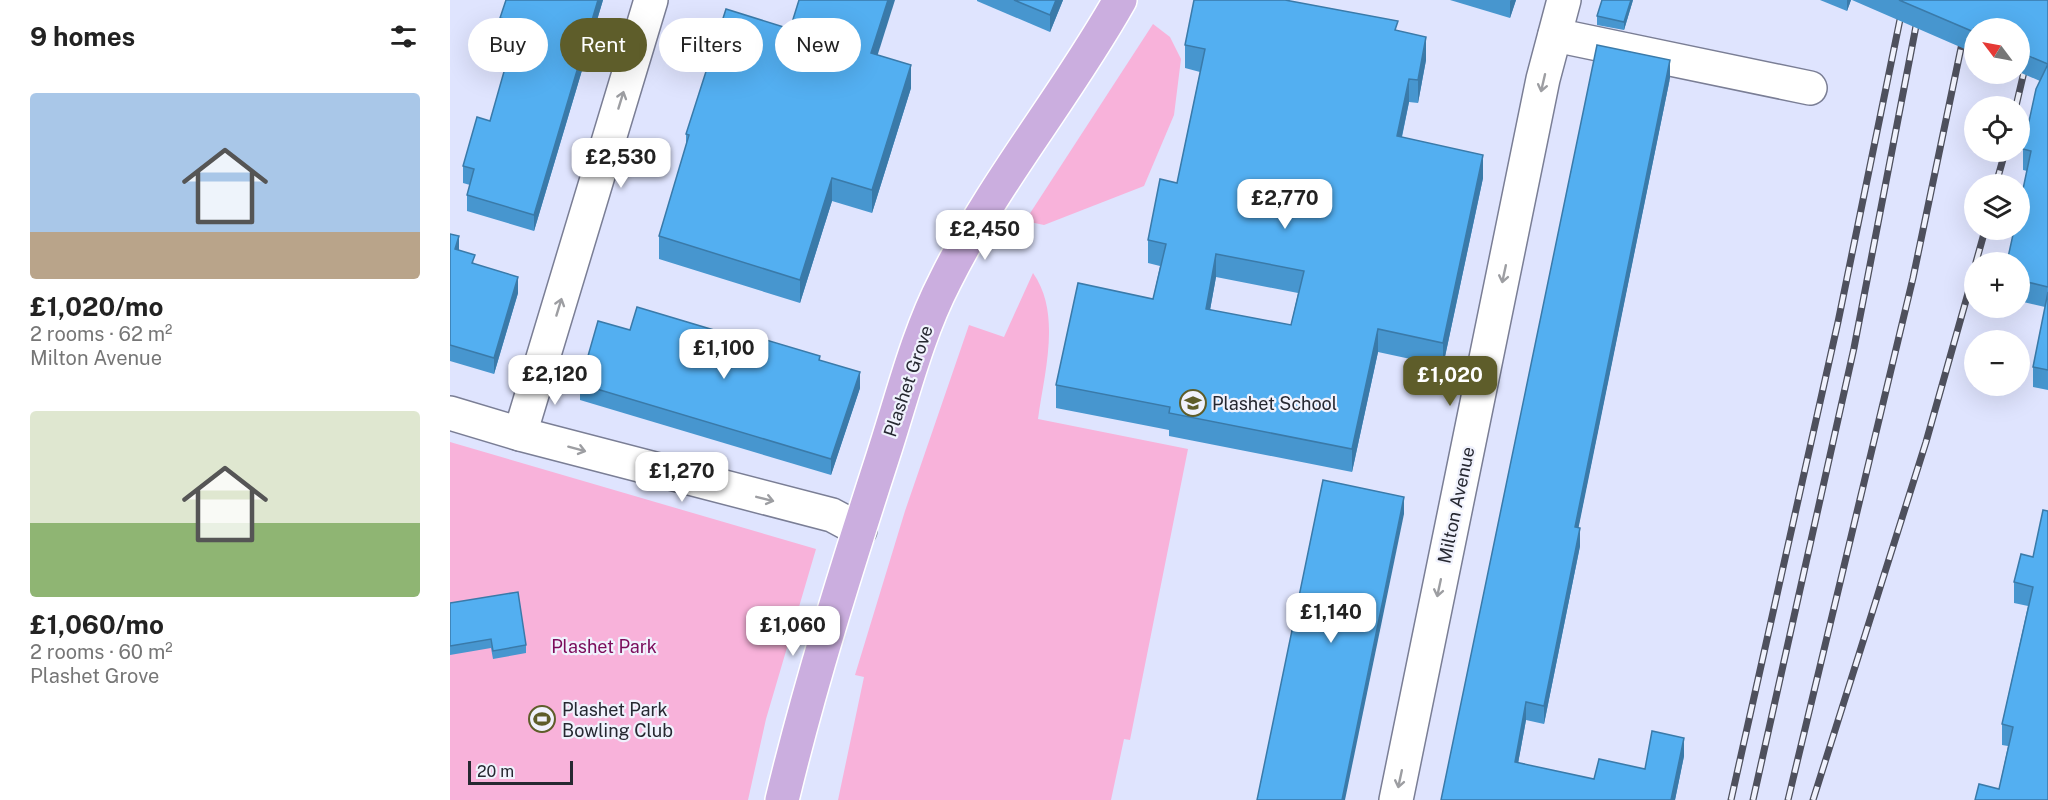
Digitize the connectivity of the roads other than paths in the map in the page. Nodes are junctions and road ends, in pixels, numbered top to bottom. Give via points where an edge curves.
1 (651, 0) edge
2 (1120, 0) edge
3 (1564, 0) edge
4 (1555, 35) junction
5 (1810, 88) dead end
6 (450, 413) edge
7 (520, 434) junction
8 (860, 530) junction
9 (782, 800) edge
10 (1396, 800) edge

7 -> 1 street
2 - 8 main road, Plashet Grove via 977,222 944,282 921,340
3 - 4 street, Milton Avenue
4 - 5 street
4 -> 10 street, Milton Avenue
6 - 7 street
7 -> 8 street via 832,515
8 - 9 main road, Plashet Grove via 825,639

